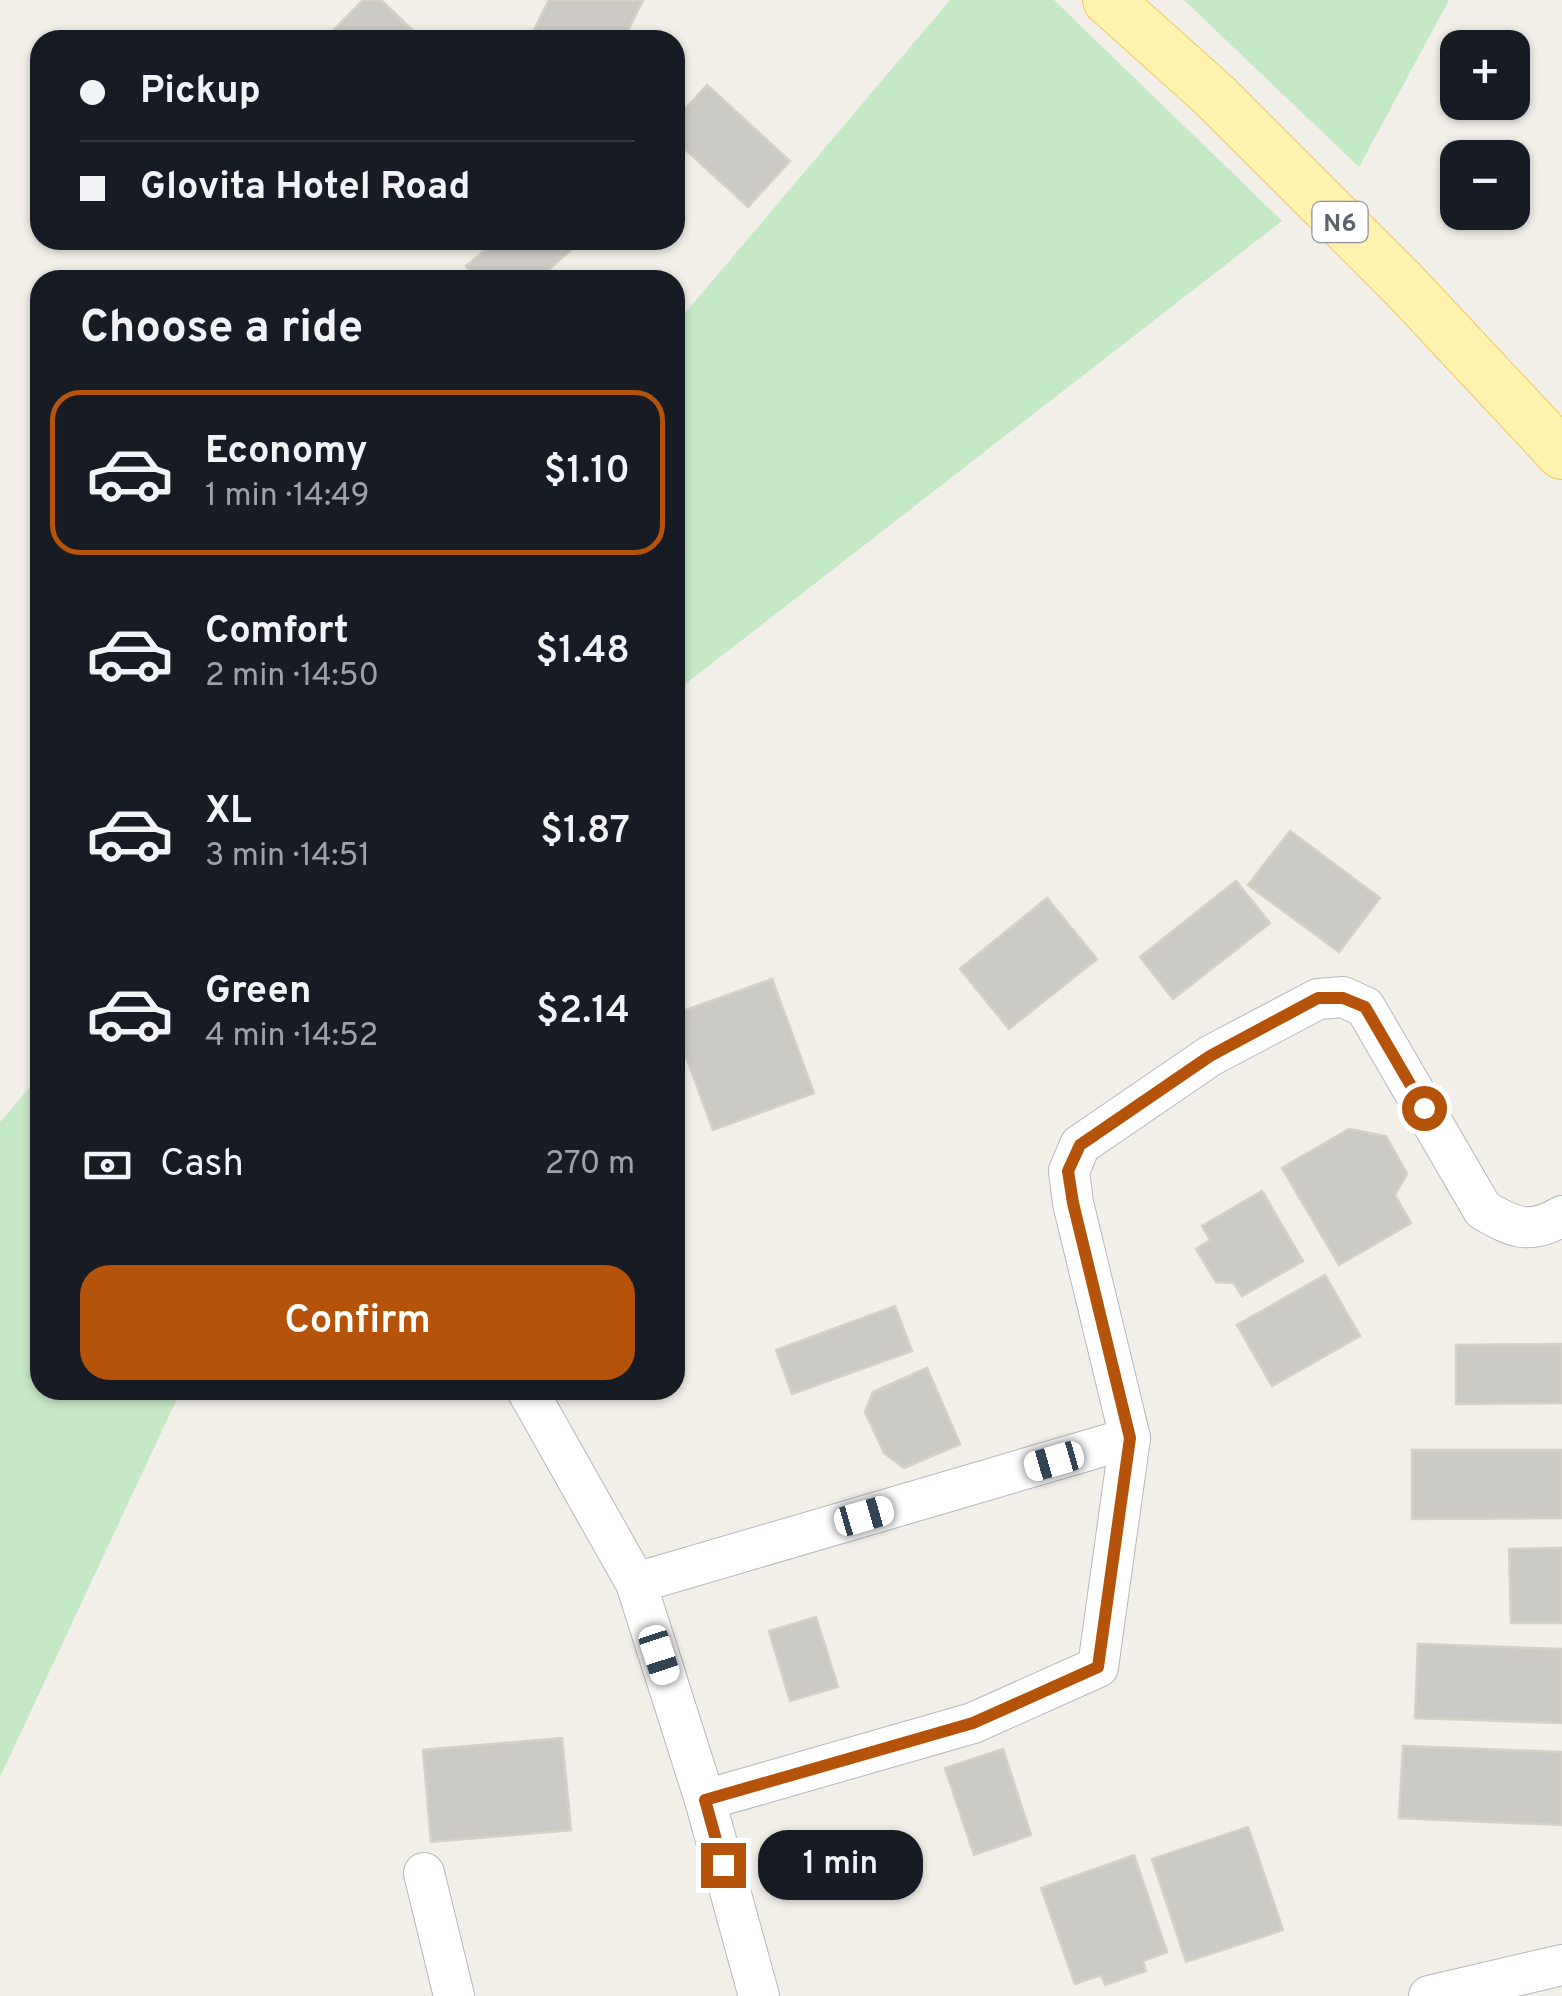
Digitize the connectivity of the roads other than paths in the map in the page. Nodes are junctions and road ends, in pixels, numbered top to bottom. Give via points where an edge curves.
1 (1108, 0) edge
2 (1562, 454) edge
3 (1562, 1216) edge
4 (533, 1400) edge
5 (1130, 1438) junction
6 (636, 1582) junction
7 (705, 1800) junction
8 (424, 1873) dead end
9 (1562, 1965) edge
10 (454, 1996) edge
11 (759, 1996) edge
12 (1429, 1996) edge

1 - 2 main road, N6 via 1215,96
3 - 5 street via 1546,1226 1514,1227 1482,1210 1365,1007 1318,998 1210,1056 1080,1145 1068,1171
4 - 6 street
5 - 6 street
5 - 7 street via 1098,1667 973,1723
6 - 7 street
7 - 11 street
8 - 10 street
9 - 12 street

